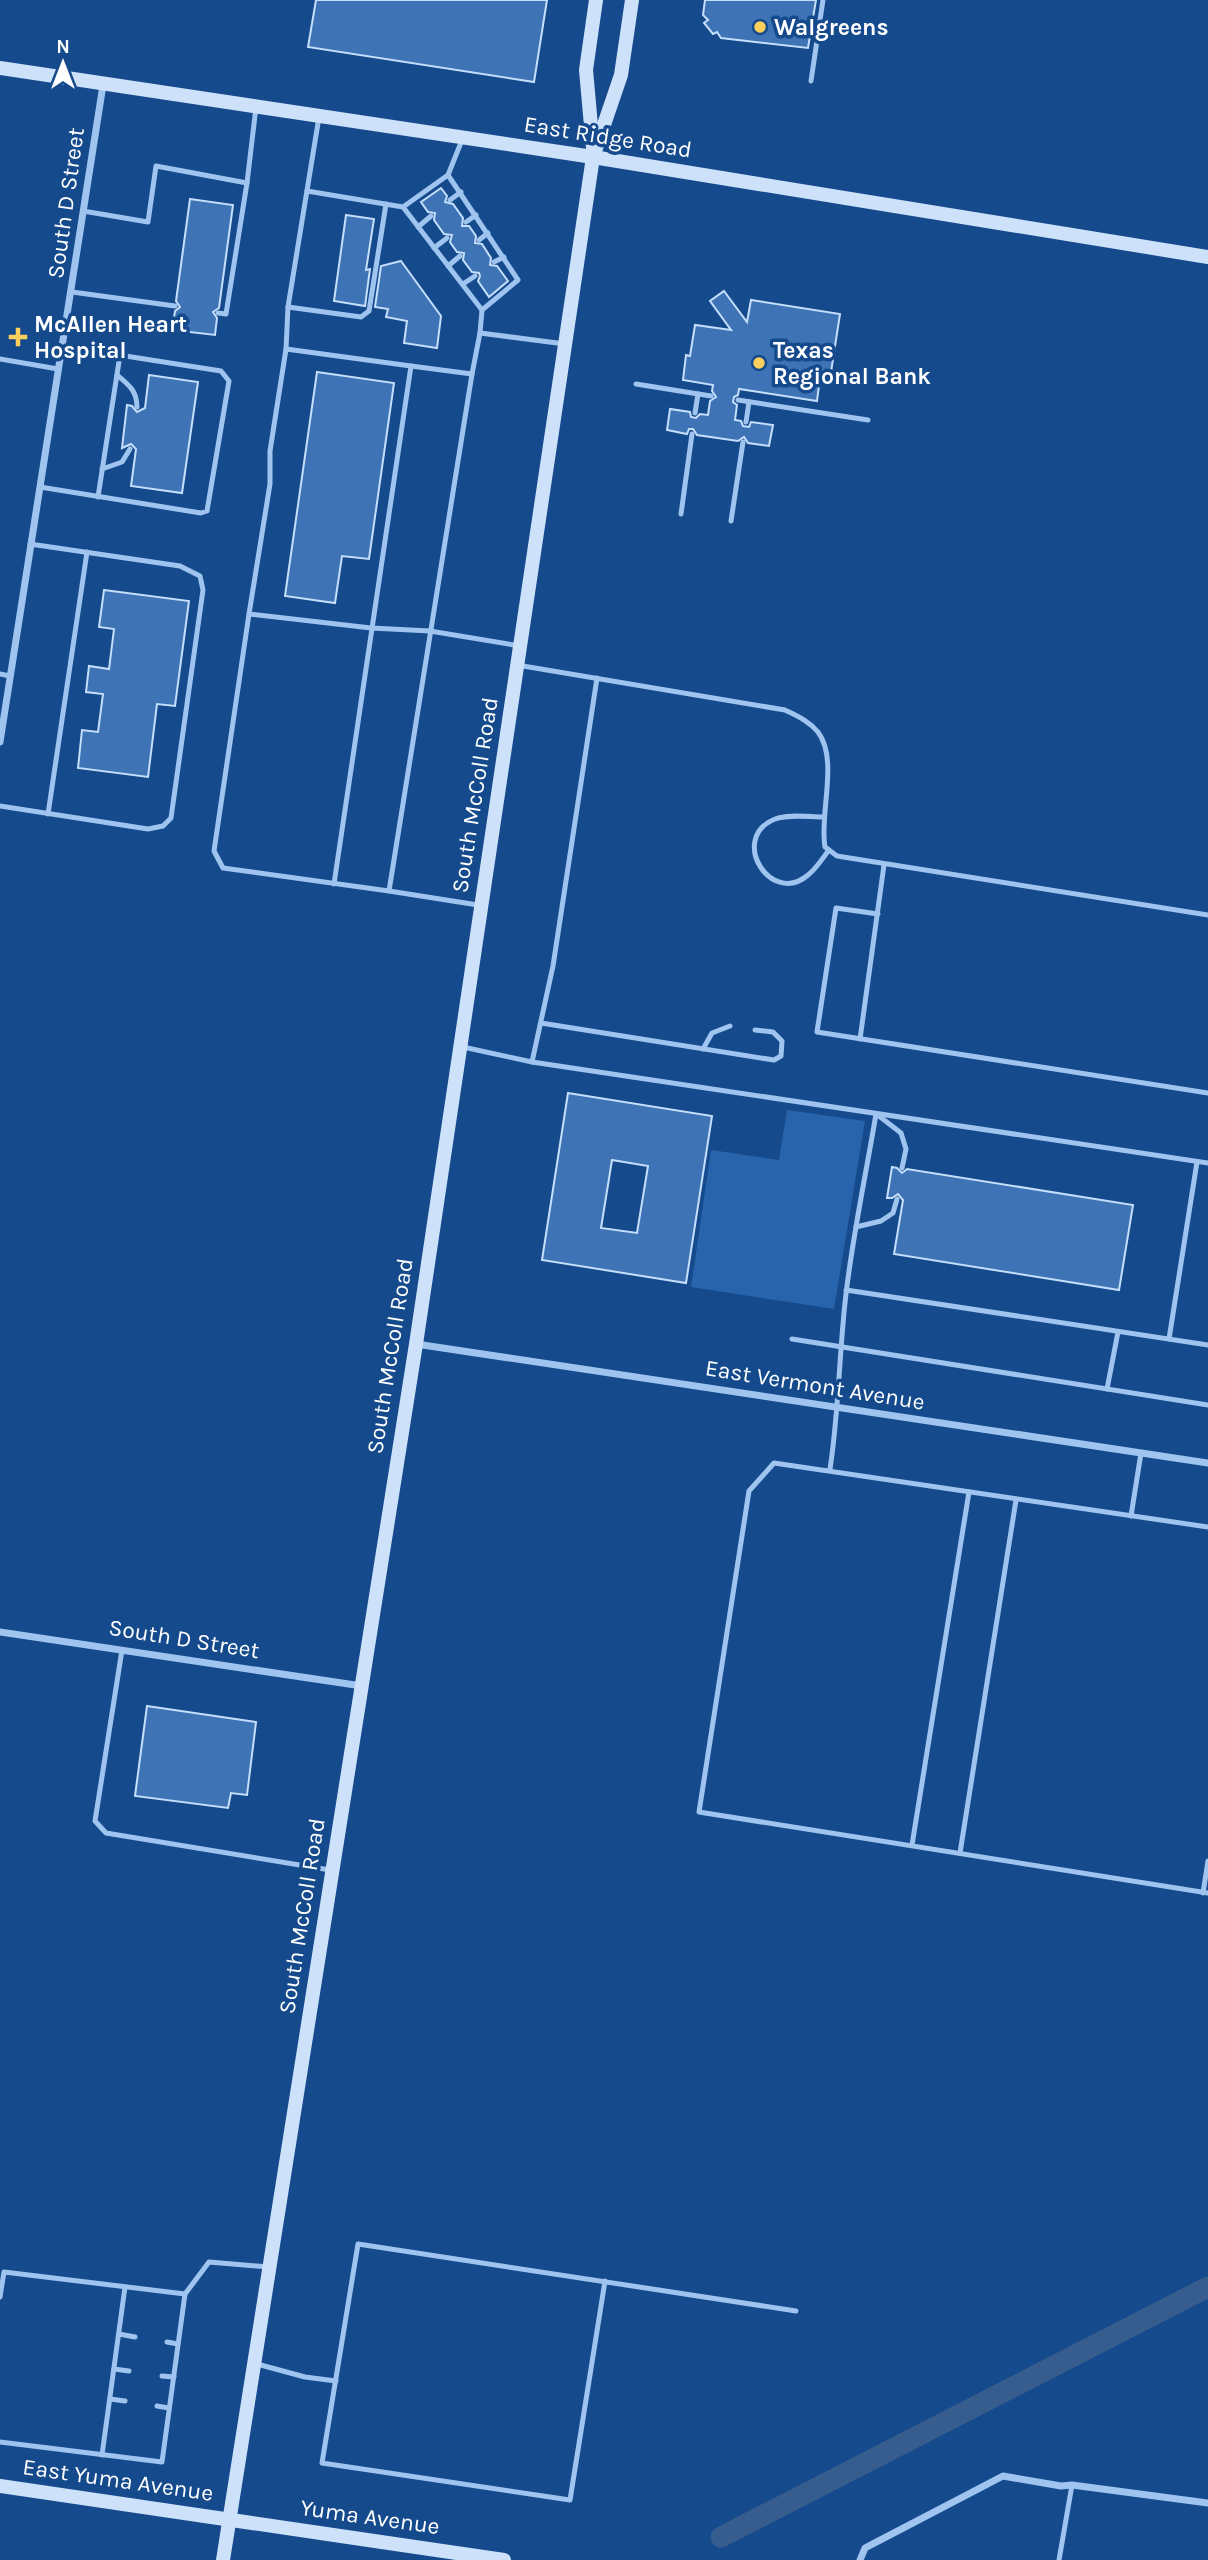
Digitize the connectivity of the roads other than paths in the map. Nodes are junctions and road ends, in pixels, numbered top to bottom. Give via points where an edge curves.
1 (597, 0) edge
2 (632, 0) edge
3 (823, 0) edge
4 (0, 68) edge
5 (811, 81) dead end
6 (103, 85) junction
7 (256, 107) junction
8 (319, 116) junction
9 (463, 137) junction
10 (593, 157) junction
11 (448, 175) junction
12 (247, 183) junction
13 (307, 191) junction
14 (461, 192) junction
15 (450, 200) dead end
16 (386, 204) junction
17 (403, 207) junction
18 (83, 211) junction
19 (476, 215) junction
20 (431, 216) dead end
21 (466, 222) dead end
22 (418, 227) junction
23 (488, 233) junction
24 (447, 238) dead end
25 (479, 240) dead end
26 (434, 248) junction
27 (460, 256) dead end
28 (504, 257) junction
29 (1208, 257) edge
30 (494, 262) dead end
31 (448, 266) junction
32 (475, 276) dead end
33 (463, 284) junction
34 (72, 292) junction
35 (175, 306) dead end
36 (288, 307) junction
37 (482, 310) junction
38 (218, 313) dead end
39 (480, 333) junction
40 (565, 344) junction
41 (62, 346) junction
42 (286, 349) junction
43 (120, 355) junction
44 (0, 359) edge
45 (411, 366) junction
46 (58, 369) junction
47 (472, 374) junction
48 (117, 375) junction
49 (636, 384) dead end
50 (698, 394) junction
51 (711, 396) dead end
52 (738, 400) dead end
53 (749, 402) junction
54 (137, 407) dead end
55 (695, 413) dead end
56 (868, 420) dead end
57 (746, 422) dead end
58 (692, 434) dead end
59 (743, 442) dead end
60 (130, 449) dead end
61 (102, 469) junction
62 (40, 487) junction
63 (98, 496) junction
64 (681, 514) dead end
65 (731, 521) dead end
66 (30, 544) junction
67 (88, 552) junction
68 (249, 614) junction
69 (371, 628) junction
70 (430, 631) junction
71 (520, 646) junction
72 (517, 665) junction
73 (0, 674) edge
74 (10, 676) junction
75 (597, 678) junction
76 (0, 742) edge
77 (0, 806) edge
78 (48, 814) junction
79 (823, 817) junction
80 (829, 850) junction
81 (884, 865) junction
82 (334, 884) junction
83 (389, 891) junction
84 (481, 906) junction
85 (878, 914) junction
86 (1208, 915) edge
87 (541, 1023) junction
88 (730, 1026) dead end
89 (755, 1030) dead end
90 (860, 1039) junction
91 (460, 1046) junction
92 (703, 1049) junction
93 (532, 1062) junction
94 (1208, 1093) edge
95 (876, 1114) junction
96 (1197, 1162) junction
97 (1208, 1163) edge
98 (902, 1168) dead end
99 (897, 1199) dead end
100 (856, 1227) junction
101 (846, 1290) junction
102 (1118, 1332) junction
103 (792, 1339) dead end
104 (1169, 1339) junction
105 (416, 1344) junction
106 (1208, 1345) edge
107 (840, 1348) junction
108 (1107, 1389) junction
109 (1208, 1405) edge
110 (835, 1407) junction
111 (1141, 1453) junction
112 (1208, 1464) edge
113 (830, 1469) junction
114 (969, 1492) junction
115 (1016, 1500) junction
116 (1131, 1516) junction
117 (1208, 1527) edge
118 (0, 1632) edge
119 (122, 1650) junction
120 (362, 1686) junction
121 (912, 1844) junction
122 (960, 1853) junction
123 (1208, 1861) edge
124 (332, 1871) junction
125 (1206, 1893) edge
126 (269, 2267) junction
127 (605, 2281) junction
128 (125, 2287) junction
129 (185, 2294) junction
130 (0, 2297) edge
131 (796, 2311) dead end
132 (119, 2334) junction
133 (135, 2337) dead end
134 (167, 2342) dead end
135 (178, 2344) junction
136 (254, 2363) junction
137 (114, 2369) junction
138 (129, 2371) dead end
139 (162, 2376) dead end
140 (173, 2377) junction
141 (336, 2381) junction
142 (110, 2399) junction
143 (125, 2401) dead end
144 (157, 2406) dead end
145 (169, 2408) junction
146 (0, 2442) edge
147 (102, 2455) junction
148 (1072, 2485) junction
149 (0, 2486) edge
150 (1208, 2503) edge
151 (230, 2520) junction
152 (223, 2560) edge
153 (504, 2560) edge
154 (860, 2560) edge
155 (1059, 2560) edge

1 - 10 street, South McColl Road via 586,71
2 - 10 street, South McColl Road via 621,75
3 - 5 lane
4 - 6 street, East Ridge Road
6 - 7 street, East Ridge Road
6 - 18 street, South D Street
7 - 8 street, East Ridge Road
7 - 12 lane
8 - 9 street, East Ridge Road
8 - 13 lane
9 - 10 street, East Ridge Road
9 - 11 lane
10 - 29 street, East Ridge Road
10 - 40 street, South McColl Road
11 - 14 lane
11 - 17 lane
12 - 18 lane via 156,166 148,222
12 - 38 lane via 226,314
13 - 16 lane
13 - 36 lane
14 - 15 lane
14 - 19 lane
16 - 17 lane
16 - 36 lane via 369,311 361,317
17 - 22 lane
18 - 34 street, South D Street
19 - 21 lane
19 - 23 lane
20 - 22 lane
22 - 26 lane
23 - 25 lane
23 - 28 lane
24 - 26 lane
26 - 31 lane
27 - 31 lane
28 - 30 lane
28 - 37 lane via 518,280
31 - 33 lane
32 - 33 lane
33 - 37 lane
34 - 35 lane
34 - 41 street, South D Street
36 - 42 lane
37 - 39 lane
39 - 40 lane
39 - 47 lane
40 - 71 street, South McColl Road
41 - 43 lane
41 - 46 street, South D Street
42 - 45 lane
42 - 68 lane
43 - 48 lane
43 - 63 lane via 221,370 229,381 207,511
44 - 46 lane
45 - 47 lane
45 - 69 lane
46 - 62 street, South D Street
47 - 70 lane
48 - 54 lane via 132,388
48 - 61 lane
49 - 50 lane
50 - 51 lane
50 - 55 lane
52 - 53 lane
53 - 56 lane
53 - 57 lane
58 - 64 lane
59 - 65 lane
60 - 61 lane via 122,462
61 - 63 lane
62 - 63 lane
62 - 66 street, South D Street
66 - 67 lane
66 - 74 street, South D Street
67 - 78 lane
67 - 78 lane via 180,566 200,576 203,590 171,818 163,826 148,829
68 - 69 lane
68 - 82 lane via 214,851 223,868
69 - 70 lane
69 - 82 lane
70 - 71 lane
70 - 83 lane
71 - 72 street, South McColl Road
72 - 75 lane
72 - 84 street, South McColl Road
73 - 74 lane
74 - 76 street, South D Street
75 - 79 lane via 785,710 808,722 825,749 828,768
75 - 87 lane
77 - 78 lane
79 - 80 lane
79 - 80 lane via 775,819 762,828 754,853 759,868 772,880 789,883 806,878
80 - 81 lane via 837,856
81 - 85 lane
81 - 86 lane
82 - 83 lane
83 - 84 lane
84 - 91 street, South McColl Road
85 - 90 lane
85 - 90 lane via 835,908 817,1032
87 - 92 lane
87 - 93 lane
88 - 92 lane via 712,1034
89 - 92 lane via 773,1032 782,1041 781,1056 774,1060
90 - 94 lane
91 - 93 lane
91 - 105 street, South McColl Road
93 - 95 lane
95 - 96 lane
95 - 98 lane via 901,1133 906,1149
95 - 100 lane
96 - 97 lane
96 - 104 lane
99 - 100 lane via 893,1213
100 - 101 lane
101 - 102 lane
101 - 107 lane
102 - 104 lane
102 - 108 lane
103 - 107 lane
104 - 106 lane
105 - 110 street, East Vermont Avenue
105 - 120 street, South McColl Road
107 - 108 lane
107 - 110 lane
108 - 109 lane
110 - 111 street, East Vermont Avenue
110 - 113 lane
111 - 112 street, East Vermont Avenue
111 - 116 lane
113 - 114 lane
113 - 121 lane via 774,1462 748,1491 699,1812
114 - 115 lane
114 - 121 lane
115 - 116 lane
115 - 122 lane
116 - 117 lane
118 - 119 street, South D Street
119 - 120 street, South D Street
119 - 124 lane via 95,1822 106,1833
120 - 124 street, South McColl Road
121 - 122 lane
122 - 125 lane
123 - 125 lane
124 - 126 street, South McColl Road
126 - 129 lane via 209,2262
126 - 136 street, South McColl Road
127 - 131 lane
127 - 141 lane via 358,2244
127 - 141 lane via 570,2500 322,2463
128 - 129 lane
128 - 130 lane via 4,2272
128 - 132 lane
129 - 135 lane
132 - 133 lane
132 - 137 lane
134 - 135 lane
135 - 140 lane
136 - 141 lane
136 - 151 street, South McColl Road
137 - 138 lane
137 - 142 lane
139 - 140 lane
140 - 145 lane
142 - 143 lane
142 - 147 lane
144 - 145 lane
145 - 147 lane via 162,2462
146 - 147 lane
148 - 150 street
148 - 154 street via 1003,2476 865,2548
148 - 155 lane
149 - 151 street, East Yuma Avenue
151 - 152 street, South McColl Road
151 - 153 street, Yuma Avenue

